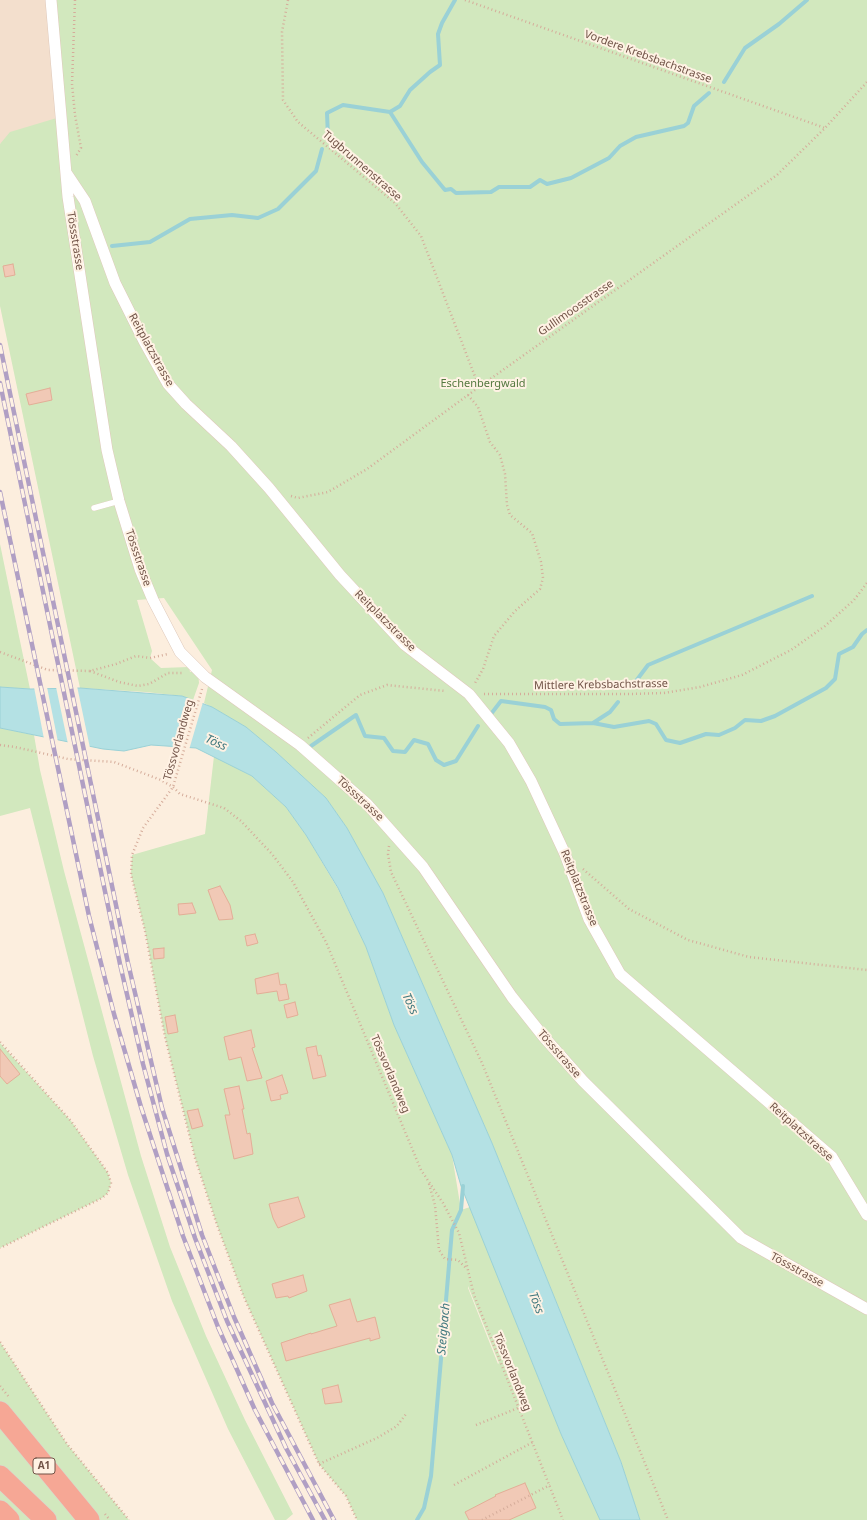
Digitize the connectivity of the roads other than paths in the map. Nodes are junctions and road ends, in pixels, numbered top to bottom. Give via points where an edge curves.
1 (51, 0) edge
2 (66, 174) junction
3 (119, 501) junction
4 (94, 508) dead end
5 (867, 1215) edge
6 (867, 1309) edge
7 (0, 1412) edge
8 (0, 1476) edge
9 (0, 1511) edge
10 (9, 1520) edge
11 (46, 1520) edge
12 (89, 1520) edge

1 - 2 street
2 - 3 street, Tössstrasse via 107,450
2 - 5 street, Reitplatzstrasse via 85,201 115,283 168,384 231,446 340,575 405,645 469,694 509,743 532,781 565,854 589,919 620,974 832,1157
3 - 4 lane
3 - 6 street, Tössstrasse via 140,569 180,652 205,677 300,745 367,804 424,867 512,996 544,1036 583,1081 741,1238
7 - 12 highway, A1
8 - 11 highway
9 - 10 highway

